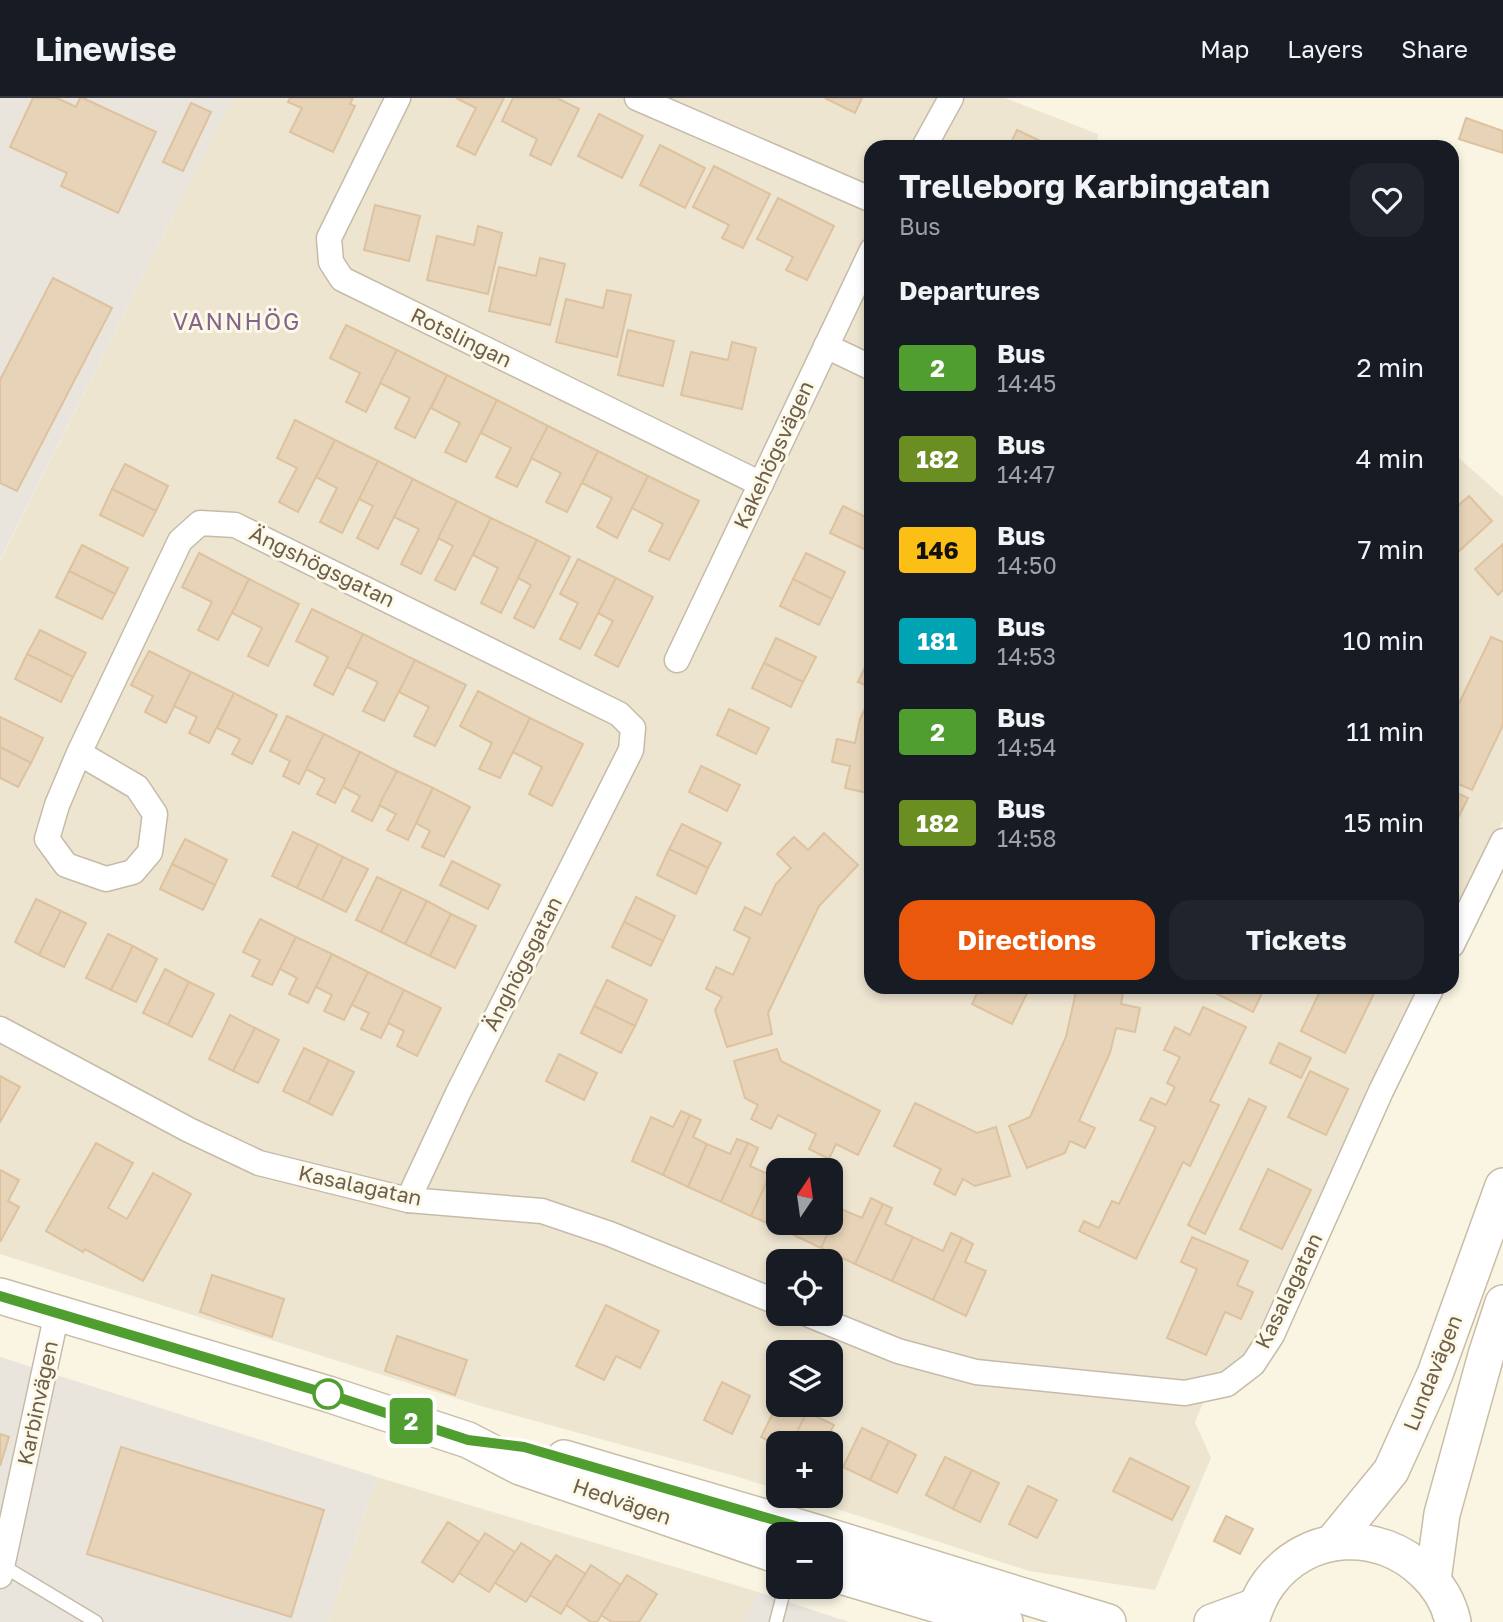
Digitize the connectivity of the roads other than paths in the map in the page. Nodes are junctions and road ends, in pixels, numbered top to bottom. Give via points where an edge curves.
1 (398, 98) edge
2 (637, 98) edge
3 (951, 98) edge
4 (928, 140) edge
5 (864, 197) edge
6 (864, 267) edge
7 (826, 346) junction
8 (864, 364) edge
9 (761, 484) junction
10 (677, 660) dead end
11 (633, 727) joint
12 (79, 752) junction
13 (1503, 841) edge
14 (1459, 931) edge
15 (1429, 994) edge
16 (0, 1029) edge
17 (1503, 1186) edge
18 (408, 1200) junction
19 (0, 1296) edge
20 (766, 1298) edge
21 (1503, 1303) edge
22 (60, 1314) junction
23 (836, 1326) edge
24 (468, 1440) junction
25 (780, 1522) edge
26 (843, 1541) edge
27 (1332, 1543) junction
28 (766, 1552) edge
29 (1, 1571) edge
30 (843, 1577) edge
31 (1433, 1580) junction
32 (782, 1599) edge
33 (1253, 1614) edge
34 (96, 1622) edge
35 (776, 1622) edge
36 (1005, 1622) edge
37 (1108, 1622) edge
38 (1212, 1622) edge
39 (1453, 1622) edge

1 - 9 street, Rotslingan via 329,238 331,262 342,279
2 - 5 street
3 - 4 street
6 - 7 street, Kakehögsvägen
7 - 8 street
7 - 9 street, Kakehögsvägen
9 - 10 street, Kakehögsvägen
11 - 12 street, Ängshögsgatan via 619,714 235,525 200,523 180,541
11 - 18 street, Änghögsgatan via 631,750 463,1081
12 - 12 street, Ängshögsgatan via 47,839 66,865 106,879 133,872 150,852 155,814 137,787
13 - 14 street
15 - 23 street, Kasalagatan via 1272,1335 1253,1364 1227,1384 1185,1393 976,1372 898,1352
16 - 18 street, Kasalagatan via 259,1163
17 - 27 main road, Lundavägen via 1435,1374 1391,1471
18 - 20 street, Kasalagatan via 542,1211
19 - 22 main road, Hedvägen
21 - 31 main road, Lundavägen via 1442,1514
22 - 24 main road, Hedvägen
22 - 29 street, Karbinvägen
24 - 25 main road, Hedvägen via 524,1447
24 - 28 main road, Hedvägen via 520,1467
26 - 37 main road, Hedvägen
27 - 31 main road via 1360,1541 1388,1548 1413,1560
27 - 33 main road via 1286,1564 1268,1584
29 - 34 lane
30 - 36 main road
31 - 39 main road
32 - 35 lane
33 - 38 main road

